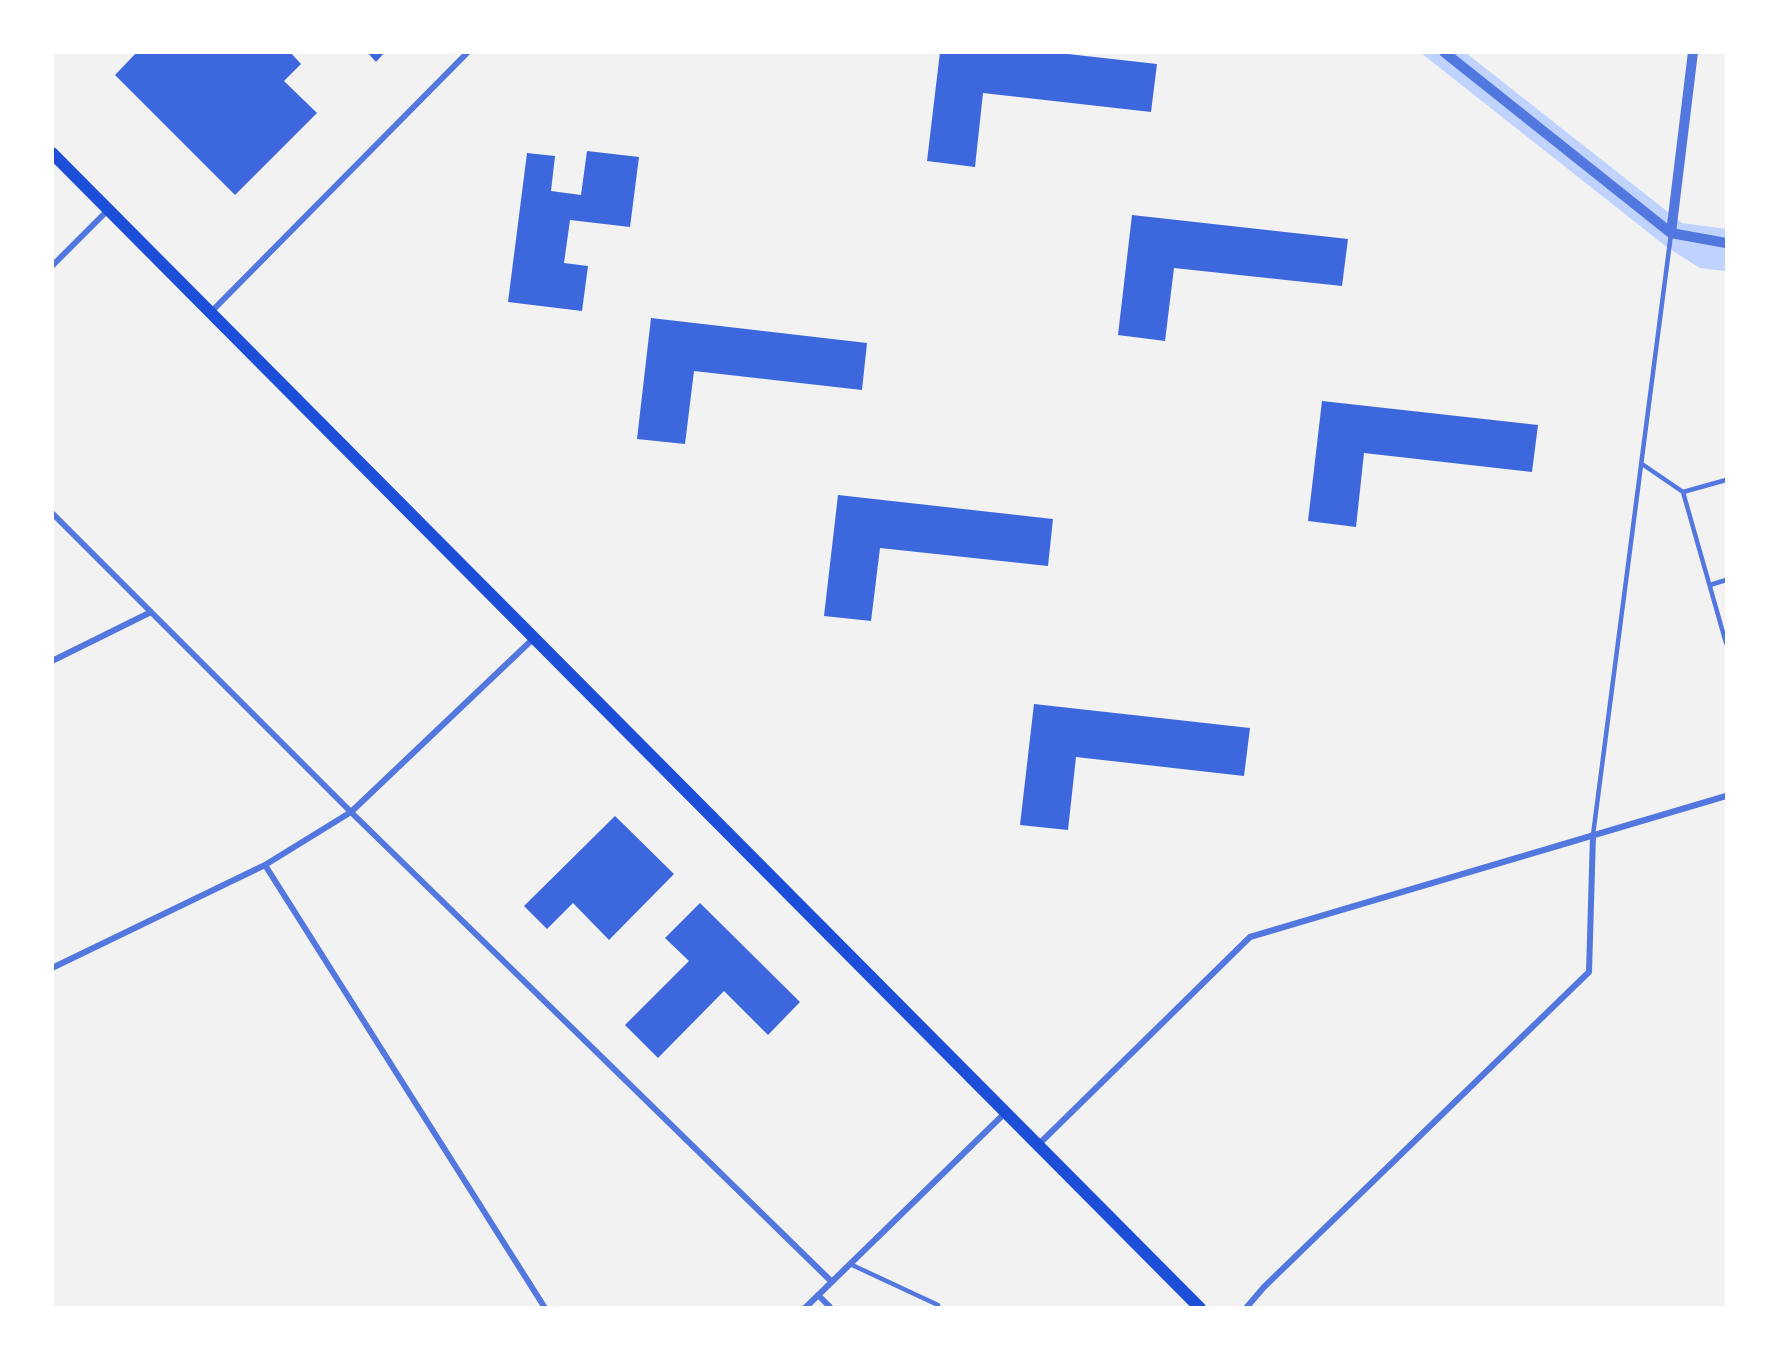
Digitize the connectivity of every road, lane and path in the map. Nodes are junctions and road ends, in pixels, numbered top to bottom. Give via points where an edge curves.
1 (468, 52) edge
2 (1444, 52) edge
3 (1693, 52) edge
4 (52, 153) edge
5 (109, 210) junction
6 (1671, 233) junction
7 (1726, 243) edge
8 (52, 266) edge
9 (211, 312) junction
10 (1642, 464) junction
11 (1726, 480) edge
12 (1683, 492) junction
13 (52, 513) edge
14 (1726, 580) edge
15 (1710, 585) junction
16 (151, 612) junction
17 (534, 638) junction
18 (1726, 643) edge
19 (52, 661) edge
20 (1726, 796) edge
21 (351, 812) junction
22 (1593, 835) junction
23 (265, 865) junction
24 (52, 968) edge
25 (1006, 1112) junction
26 (1039, 1144) junction
27 (850, 1264) junction
28 (832, 1282) junction
29 (818, 1295) junction
30 (545, 1308) edge
31 (805, 1308) edge
32 (831, 1308) edge
33 (938, 1308) edge
34 (1200, 1308) edge
35 (1246, 1308) edge

1 - 9 street
2 - 6 street
3 - 6 street
4 - 5 main road
5 - 8 street
5 - 9 main road
6 - 7 street
6 - 10 lane
9 - 17 main road
10 - 12 lane
10 - 22 lane
11 - 12 lane
12 - 15 lane
13 - 16 street
14 - 15 lane
15 - 18 lane
16 - 19 street
16 - 21 street
17 - 21 street
17 - 25 main road
20 - 22 street
21 - 23 street
21 - 28 street
22 - 26 street via 1250,937
22 - 35 street via 1589,972
23 - 24 street
23 - 30 street
25 - 26 main road
25 - 27 street
26 - 34 main road
27 - 28 street
27 - 33 lane
28 - 29 street
29 - 31 street
29 - 32 street

